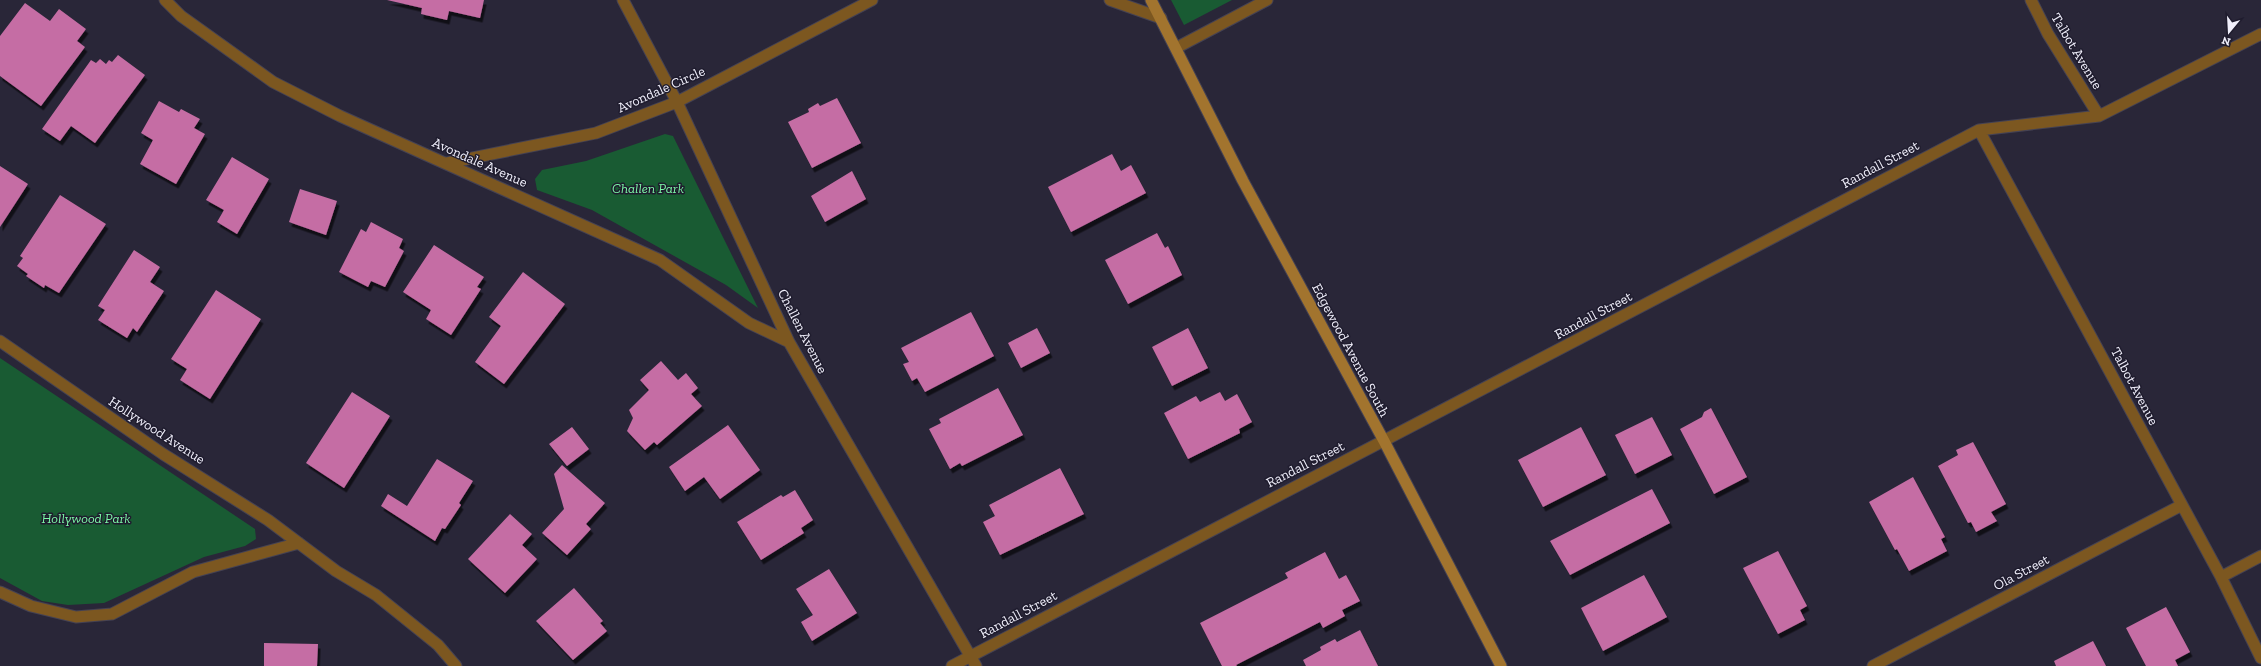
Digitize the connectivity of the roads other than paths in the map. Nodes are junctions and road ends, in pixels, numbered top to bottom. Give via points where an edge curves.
1 (165, 0) edge
2 (623, 0) edge
3 (872, 0) edge
4 (1110, 0) edge
5 (1151, 0) edge
6 (1267, 0) edge
7 (2031, 0) edge
8 (1161, 18) junction
9 (2261, 34) edge
10 (1176, 48) junction
11 (676, 102) junction
12 (2099, 116) junction
13 (1979, 130) junction
14 (447, 163) junction
15 (0, 341) edge
16 (789, 342) junction
17 (1384, 441) junction
18 (2182, 505) junction
19 (299, 543) junction
20 (2261, 556) edge
21 (2220, 577) junction
22 (0, 592) edge
23 (2261, 658) edge
24 (974, 661) edge
25 (456, 666) edge
26 (952, 666) edge
27 (1501, 666) edge
28 (1873, 666) edge

1 - 14 street, Avondale Avenue via 181,16 273,82 340,116
2 - 11 street, Challen Avenue
3 - 11 street, Avondale Circle
4 - 8 street
5 - 8 main road
6 - 10 street
7 - 12 street, Talbot Avenue via 2048,34
8 - 10 main road
9 - 12 street, Randall Street
10 - 17 main road, Edgewood Avenue South via 1243,181
11 - 14 street, Avondale Circle via 596,133
11 - 16 street, Challen Avenue
12 - 13 street, Randall Street
13 - 17 street, Randall Street
13 - 18 street, Talbot Avenue
14 - 16 street, Avondale Avenue via 660,260 749,323
15 - 19 street, Hollywood Avenue via 163,454 268,520
16 - 24 street, Challen Avenue
17 - 24 street, Randall Street
17 - 27 main road, Edgewood Avenue South
18 - 21 street, Talbot Avenue
18 - 28 street, Ola Street
19 - 22 street via 193,572 112,614 76,617 31,606
19 - 25 street, Hollywood Avenue via 336,571 376,595 438,645
20 - 21 street
21 - 23 street, Talbot Avenue
24 - 26 street, Randall Street

